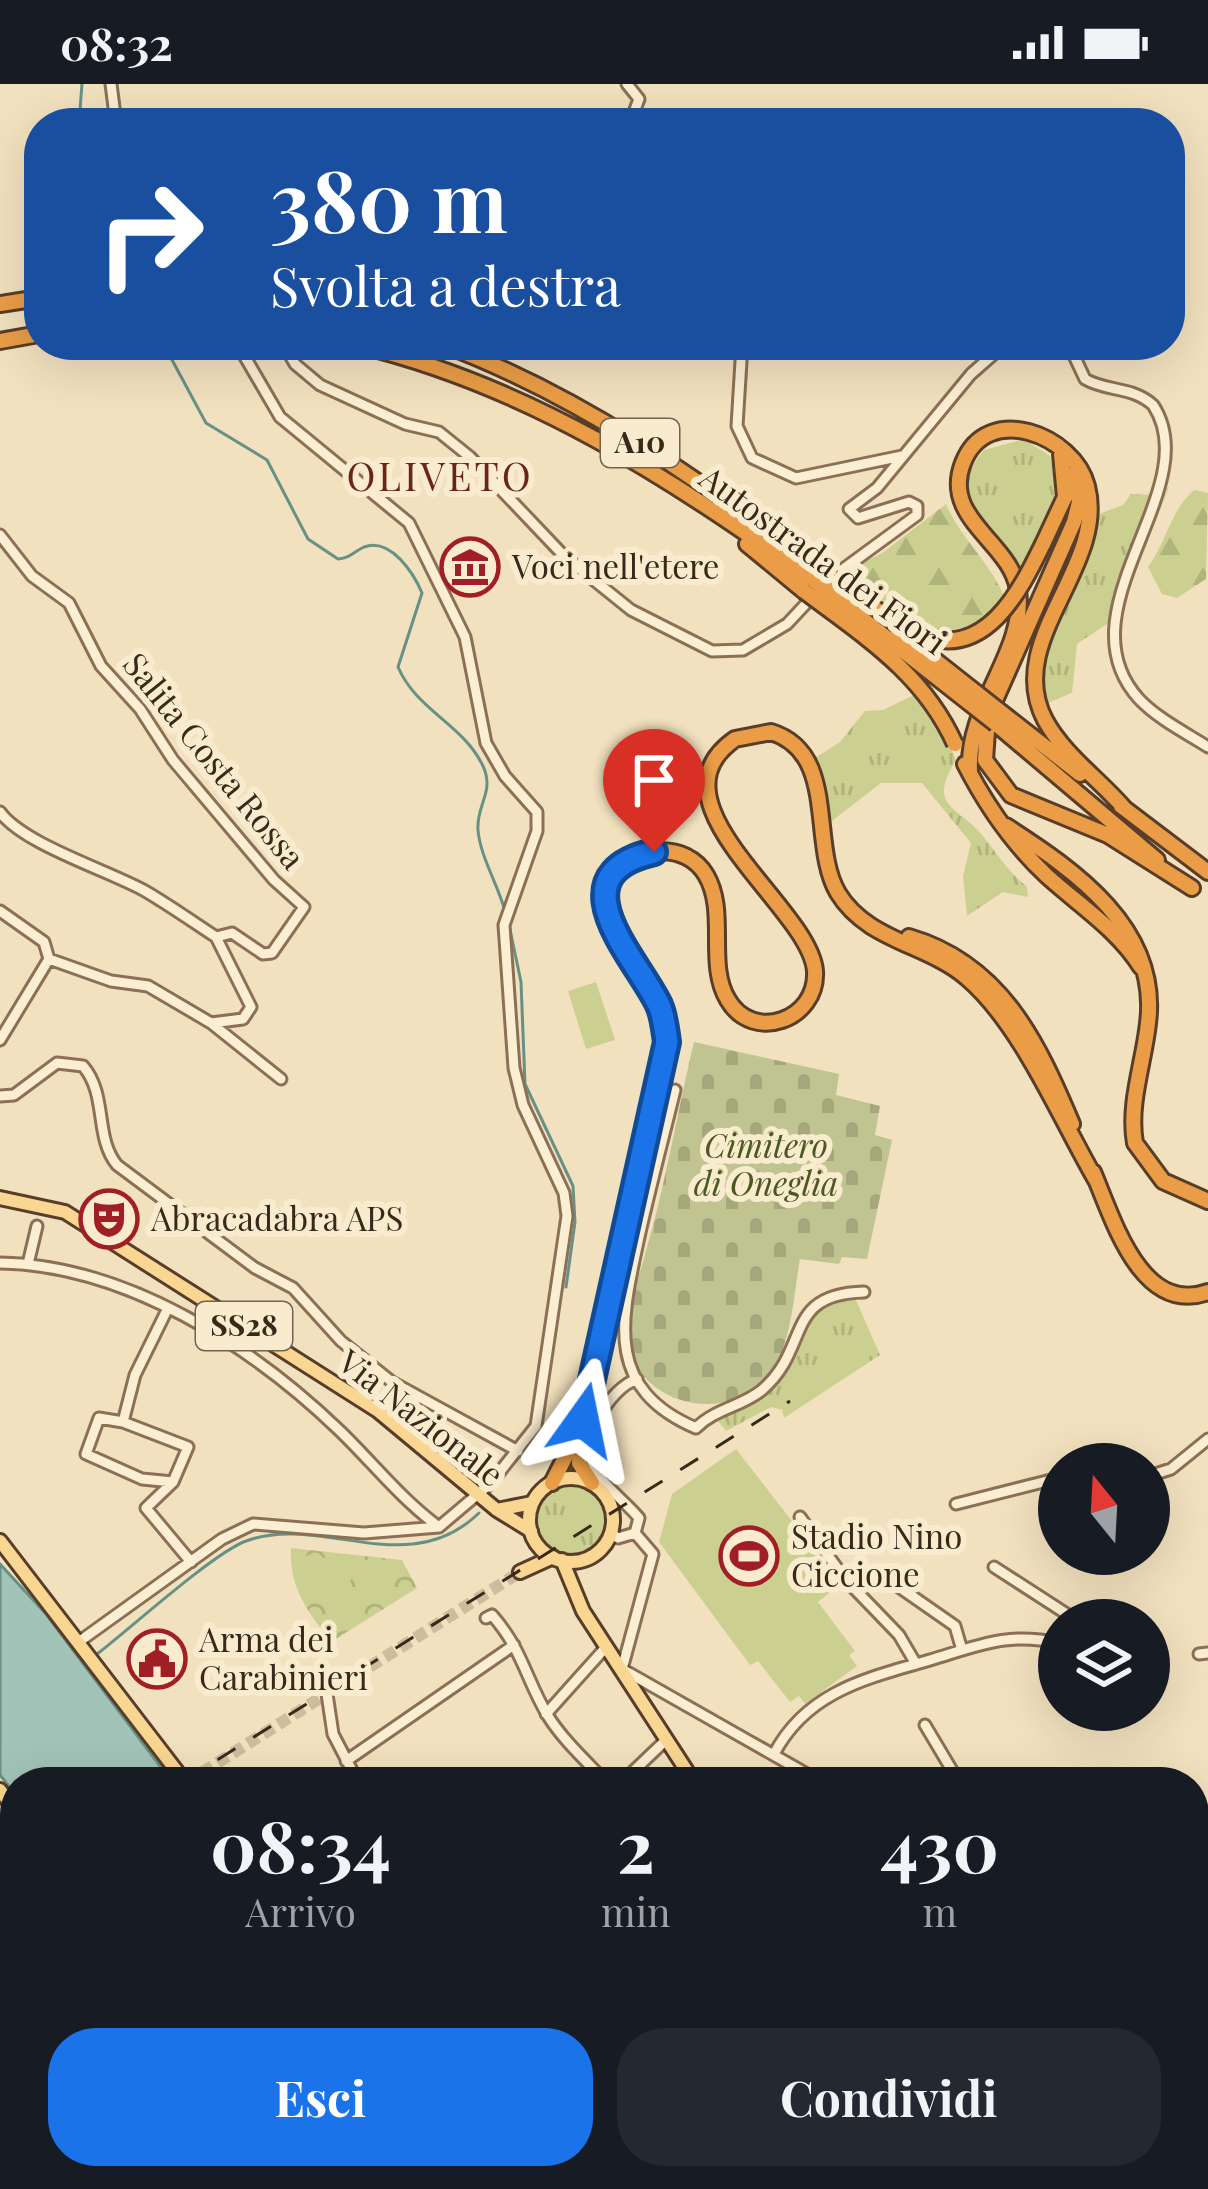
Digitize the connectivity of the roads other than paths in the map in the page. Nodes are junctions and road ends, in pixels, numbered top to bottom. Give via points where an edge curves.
1 (247, 360) edge
2 (293, 360) edge
3 (414, 360) edge
4 (480, 360) edge
5 (740, 360) edge
6 (986, 360) edge
7 (1078, 360) edge
8 (1050, 440) junction
9 (1061, 454) junction
10 (902, 456) junction
11 (0, 535) edge
12 (812, 580) junction
13 (854, 595) junction
14 (999, 719) junction
15 (1208, 747) edge
16 (970, 772) junction
17 (1124, 808) junction
18 (0, 812) edge
19 (1208, 872) edge
20 (1192, 888) junction
21 (1208, 900) edge
22 (0, 911) edge
23 (216, 937) junction
24 (49, 958) junction
25 (212, 1023) junction
26 (0, 1040) edge
27 (281, 1079) dead end
28 (675, 1090) dead end
29 (0, 1096) edge
30 (0, 1198) edge
31 (1208, 1201) edge
32 (37, 1226) dead end
33 (0, 1263) edge
34 (28, 1264) junction
35 (864, 1292) dead end
36 (1208, 1292) edge
37 (167, 1310) junction
38 (637, 1379) junction
39 (583, 1420) junction
40 (123, 1422) junction
41 (1208, 1439) edge
42 (518, 1451) junction
43 (1170, 1469) edge
44 (173, 1482) junction
45 (552, 1483) junction
46 (1038, 1483) edge
47 (592, 1484) junction
48 (477, 1496) junction
49 (533, 1502) junction
50 (956, 1504) dead end
51 (496, 1510) junction
52 (800, 1517) dead end
53 (439, 1527) junction
54 (611, 1532) junction
55 (635, 1533) junction
56 (534, 1537) junction
57 (0, 1541) edge
58 (586, 1558) junction
59 (558, 1559) junction
60 (191, 1562) junction
61 (994, 1567) dead end
62 (899, 1587) dead end
63 (574, 1592) junction
64 (1044, 1599) edge
65 (486, 1618) dead end
66 (1038, 1640) edge
67 (80, 1642) junction
68 (514, 1645) junction
69 (607, 1646) junction
70 (962, 1650) junction
71 (916, 1664) junction
72 (622, 1669) junction
73 (327, 1694) dead end
74 (546, 1714) junction
75 (925, 1725) dead end
76 (666, 1739) junction
77 (774, 1754) junction
78 (346, 1761) junction
79 (174, 1767) edge
80 (349, 1767) edge
81 (593, 1767) edge
82 (637, 1767) edge
83 (684, 1767) edge
84 (796, 1767) edge
85 (950, 1767) edge

1 - 42 street via 280,417 409,523 465,637 486,743 538,817 504,925 514,1068 567,1216 541,1407
2 - 10 street via 320,385 439,432 533,529 631,610 722,654 787,624 842,566 915,518 917,506 909,502 858,518 850,512
3 - 12 highway, Autostrada dei Fiori / A10 via 568,421
4 - 12 highway, Autostrada dei Fiori / A10 via 611,425
5 - 10 street via 737,426 752,458 796,478
6 - 10 street
7 - 15 street via 1089,382 1125,389 1154,407 1172,432 1176,474 1120,617 1120,656 1138,698
8 - 9 highway
8 - 16 highway via 1023,430 994,433 972,448 960,472 969,518 1010,568 1018,601 1011,638 974,721
8 - 17 highway via 1078,463 1090,510 1036,663 1037,700 1054,736
9 - 13 highway, bridge via 1066,490 1043,544 1007,610 986,628 958,639 920,635
9 - 20 highway via 1077,484 1077,512 988,716 985,760 1011,795 1108,835
11 - 23 street, Salita Costa Rossa via 32,576 69,603 101,666 173,760 304,907 272,952 232,933
12 - 13 highway, Autostrada dei Fiori / A10, bridge
12 - 14 highway, Autostrada dei Fiori / A10, bridge
12 - 16 highway, bridge via 909,672 938,708
13 - 14 highway, Autostrada dei Fiori / A10, bridge
14 - 17 highway, Autostrada dei Fiori / A10
14 - 20 highway, Autostrada dei Fiori / A10
16 - 31 highway via 1037,867 1126,947 1146,977 1135,1142 1162,1181
17 - 19 highway, Autostrada dei Fiori / A10
18 - 23 street via 19,834 147,892
20 - 21 highway, Autostrada dei Fiori / A10
22 - 24 street via 44,942
23 - 25 street via 251,1007 243,1019
24 - 25 street via 148,986
24 - 26 street
25 - 27 street
28 - 38 street via 623,1300 623,1338
29 - 42 street via 14,1095 57,1063 83,1066 101,1097 114,1162 292,1288 341,1341 408,1391
30 - 48 main road, Via Nazionale / SS28 via 64,1212 378,1412
32 - 34 street
33 - 34 street
34 - 37 street
35 - 38 street via 831,1294 812,1305 765,1388 696,1428 666,1415
36 - 39 highway via 1173,1296 1148,1281 1006,997 949,951 873,927 835,887 808,760 787,738 742,735 714,761 713,812 812,956 814,984 801,1009 761,1024 733,1007 721,983 710,883 688,857 644,854 612,880 608,924 657,1001 667,1042
37 - 40 street
37 - 53 street via 279,1377
38 - 55 street via 607,1401 592,1454 597,1473 641,1522
39 - 45 highway
39 - 47 highway via 579,1463
40 - 44 street via 188,1448
40 - 44 street via 99,1418 86,1454 142,1479
41 - 43 street
42 - 48 street
44 - 60 street via 146,1508
45 - 47 main road
45 - 49 main road
46 - 50 street
47 - 54 main road via 610,1505
48 - 51 main road, Via Nazionale / SS28
48 - 53 street
49 - 51 main road, Via Nazionale
49 - 56 main road
51 - 56 main road, Via Nazionale / SS28
52 - 71 street
53 - 60 street via 364,1533 253,1524
54 - 55 street
54 - 58 main road
55 - 72 street via 652,1554
56 - 59 main road
56 - 59 main road via 520,1572
57 - 67 main road
58 - 59 main road
58 - 63 main road
59 - 63 main road
60 - 67 street
61 - 64 street
62 - 70 street via 955,1626
63 - 69 main road
65 - 68 street via 492,1615
66 - 70 street via 1013,1636
67 - 79 main road
68 - 74 street
68 - 78 street
69 - 72 main road
69 - 74 street
70 - 71 street
71 - 77 street via 857,1680 796,1720
72 - 76 main road
72 - 77 street
73 - 78 street
74 - 81 street
75 - 85 street
76 - 82 street
76 - 83 main road
77 - 84 street
78 - 80 street

